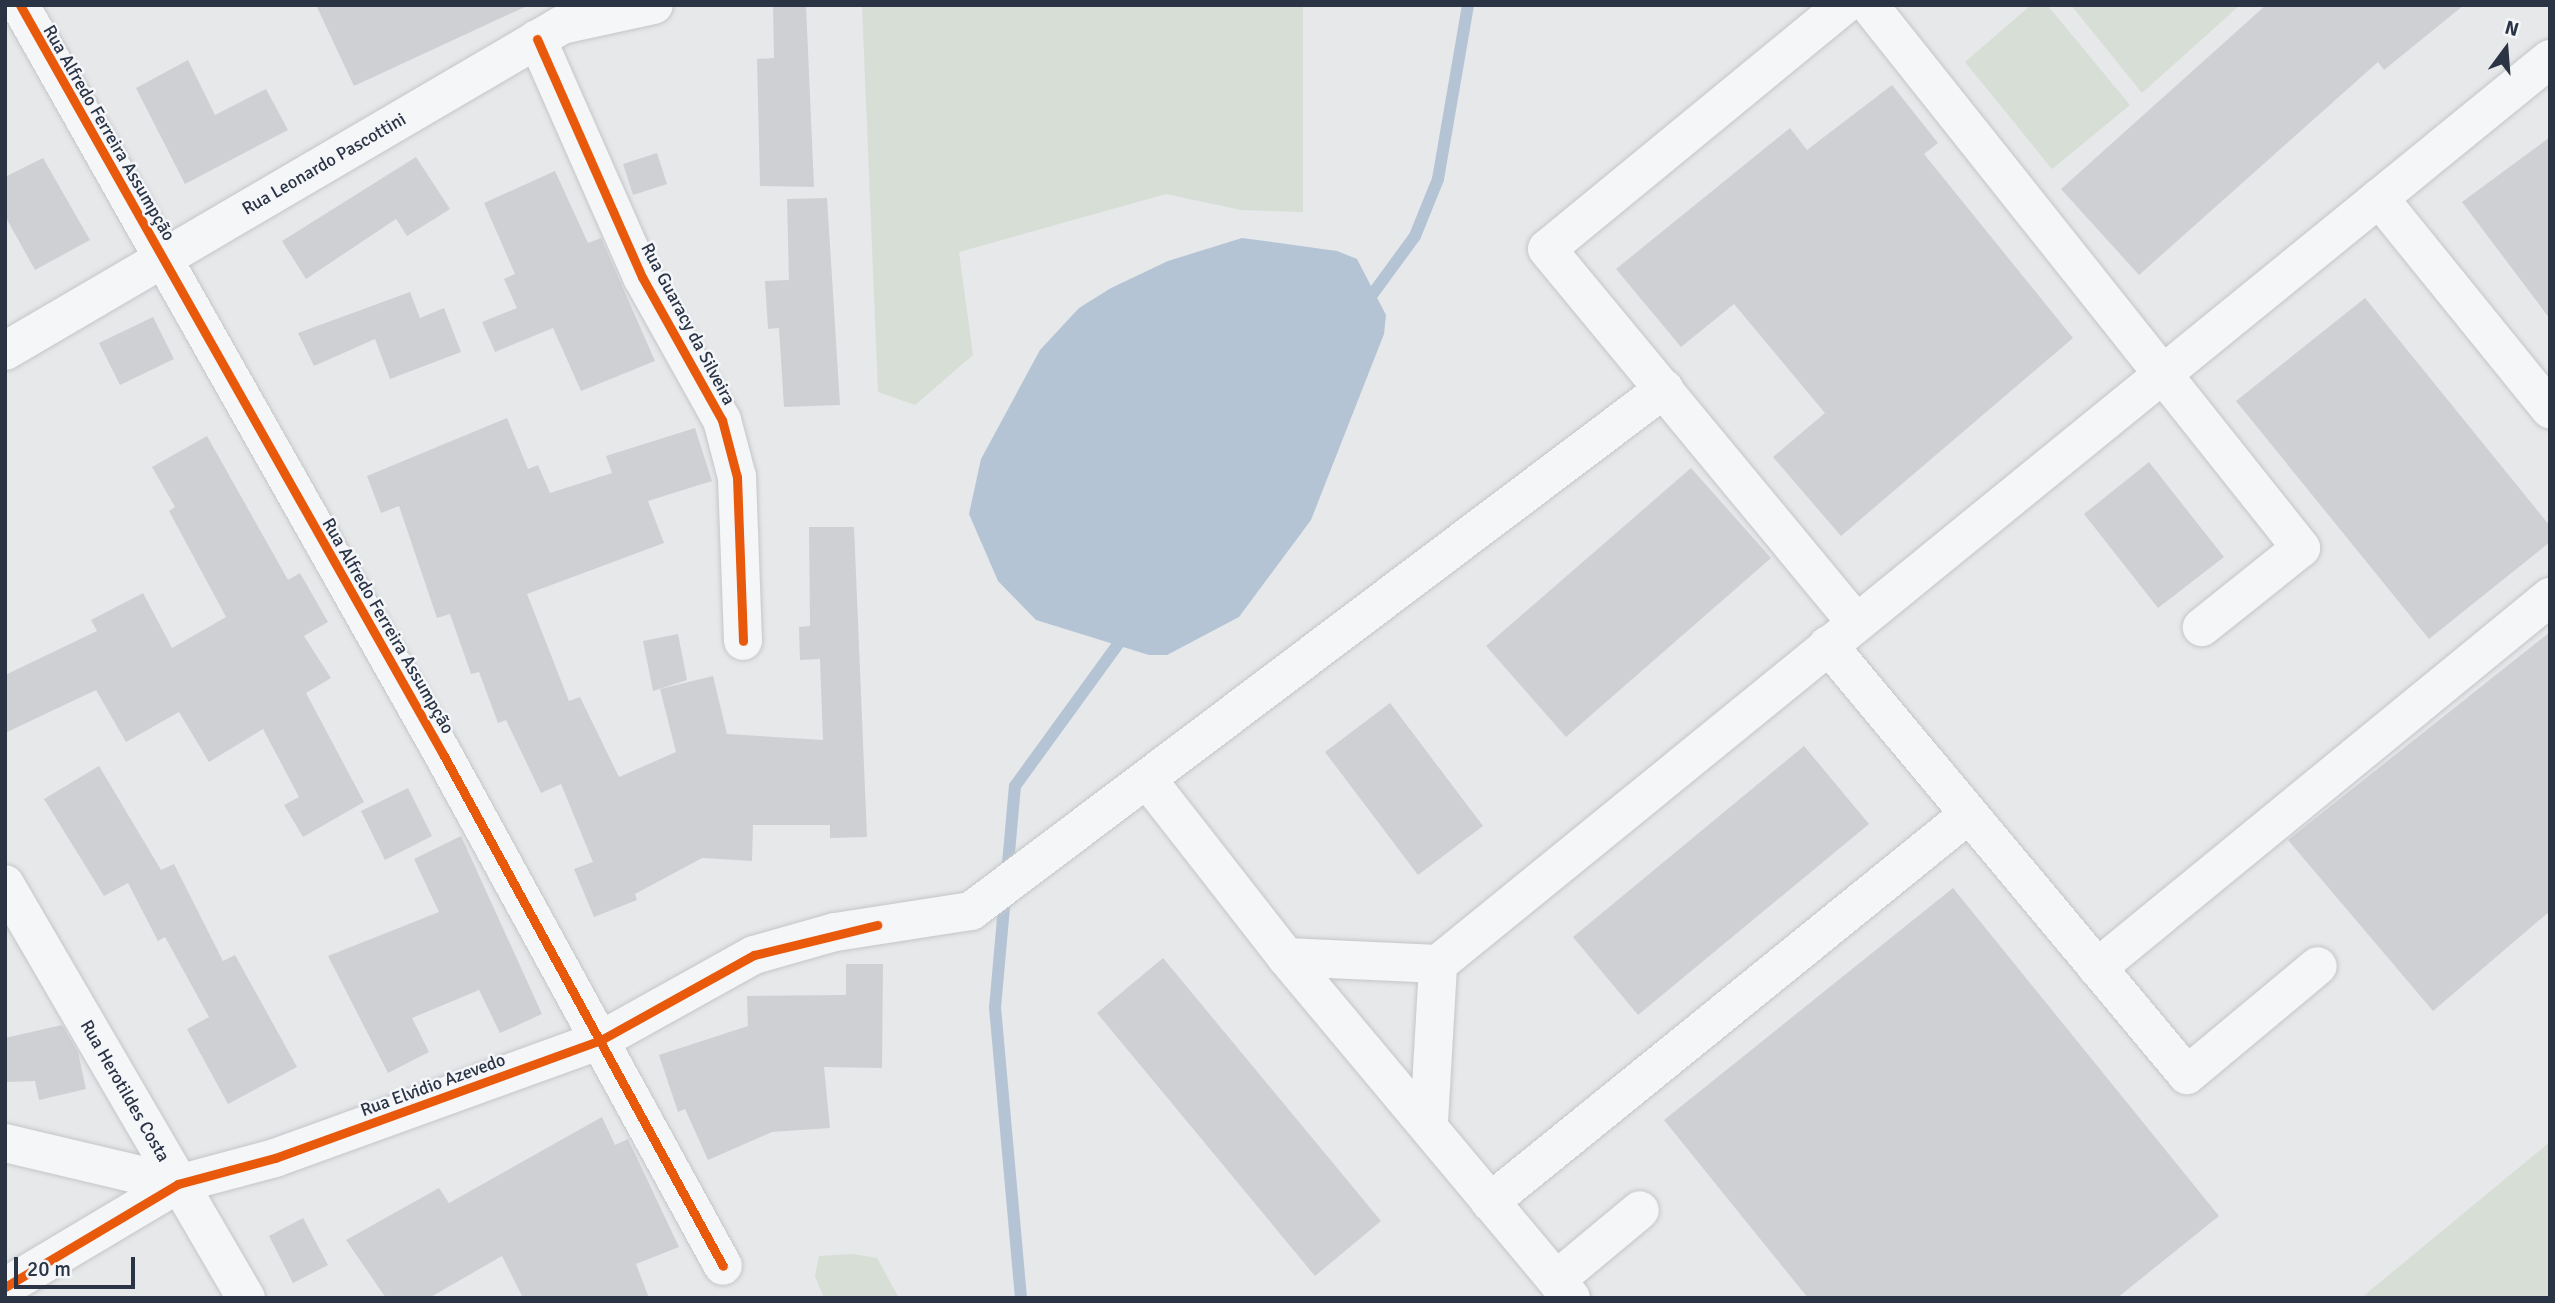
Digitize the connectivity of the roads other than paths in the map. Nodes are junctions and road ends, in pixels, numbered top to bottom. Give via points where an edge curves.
1 (20, 5) edge
2 (654, 5) edge
3 (1844, 5) edge
4 (1869, 5) edge
5 (551, 23) edge
6 (2550, 59) edge
7 (2379, 198) junction
8 (162, 259) junction
9 (5, 351) edge
10 (2162, 373) junction
11 (1664, 389) junction
12 (2550, 409) edge
13 (2550, 597) edge
14 (2202, 627) dead end
15 (1842, 633) junction
16 (743, 641) dead end
17 (1147, 779) junction
18 (1969, 814) junction
19 (5, 884) edge
20 (1286, 957) junction
21 (1438, 964) junction
22 (2318, 966) dead end
23 (2097, 968) junction
24 (601, 1040) junction
25 (1429, 1122) junction
26 (5, 1143) edge
27 (178, 1184) junction
28 (1490, 1202) junction
29 (1640, 1210) dead end
30 (723, 1266) dead end
31 (5, 1287) edge
32 (1564, 1289) edge
33 (246, 1298) edge

1 - 8 street, Rua Alfredo Ferreira Assumpção
2 - 5 street, Rua Leonardo Pascottini
3 - 11 street via 1548,249
4 - 10 street
5 - 8 street, Rua Leonardo Pascottini
5 - 16 street, Rua Guaracy da Silveira via 642,277 722,420 737,477
6 - 7 street
7 - 10 street
7 - 12 street
8 - 9 street, Rua Leonardo Pascottini
8 - 24 street, Rua Alfredo Ferreira Assumpção
10 - 14 street via 2301,548
10 - 15 street
11 - 15 street
11 - 17 street, Rua Elvidio Azevedo
13 - 23 street
15 - 18 street
15 - 21 street
17 - 20 street
17 - 24 street, Rua Elvidio Azevedo via 971,911 877,925 754,955
18 - 23 street
18 - 28 street
19 - 27 street, Rua Herotildes Costa
20 - 21 street
20 - 25 street
21 - 25 street
22 - 23 street via 2187,1075
24 - 27 street, Rua Elvidio Azevedo via 288,1153
24 - 30 street, Rua Alfredo Ferreira Assumpção
25 - 28 street
26 - 27 street
27 - 31 street, Rua Elvidio Azevedo
27 - 33 street, Rua Herotildes Costa
28 - 32 street
29 - 32 street

